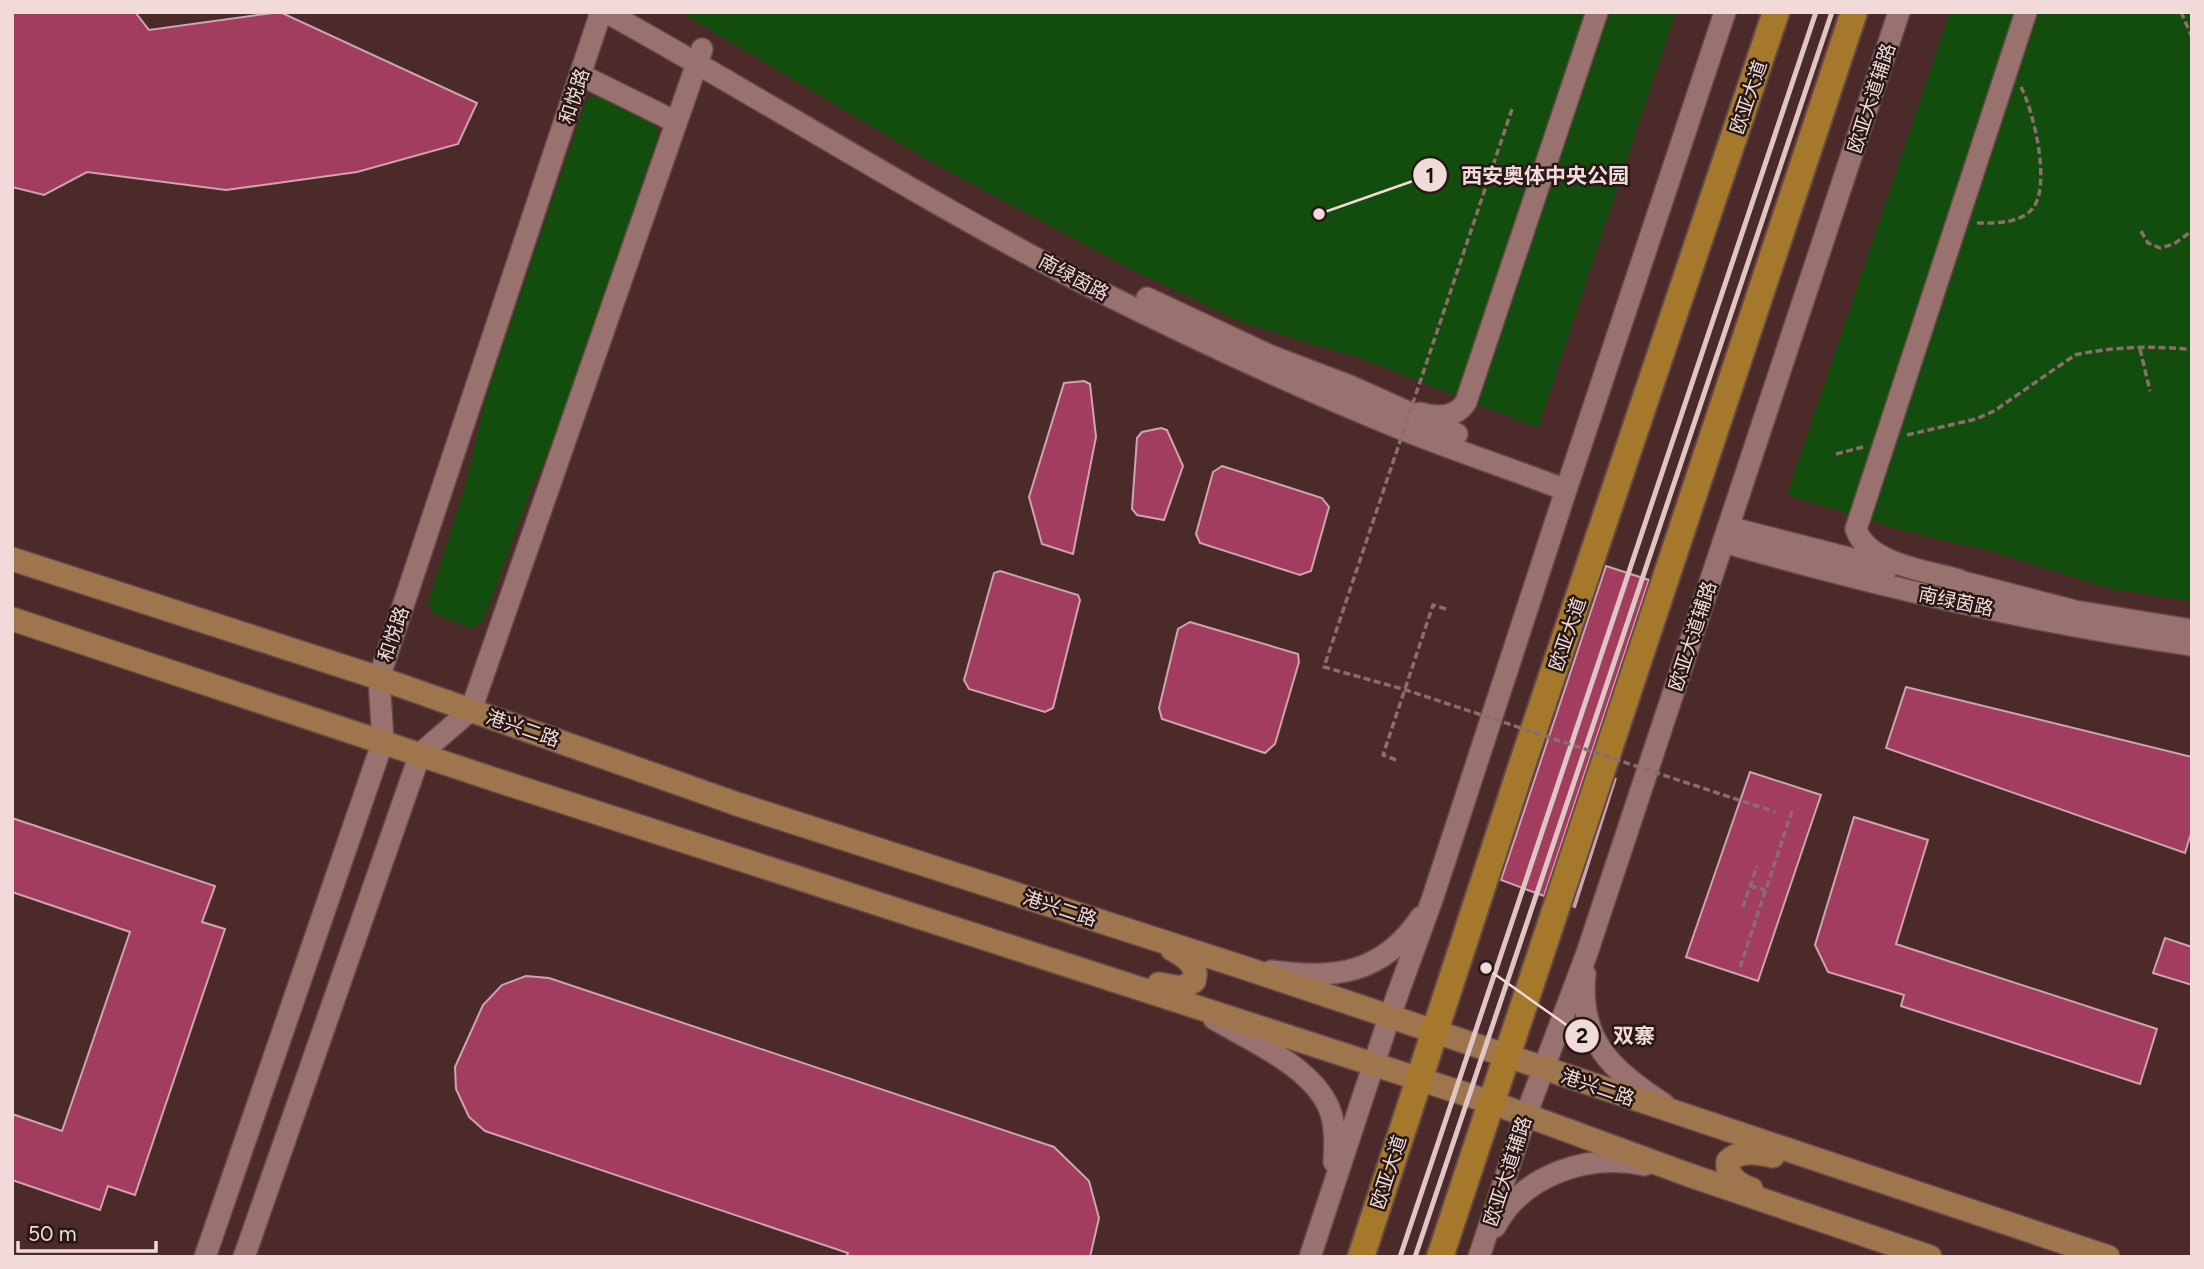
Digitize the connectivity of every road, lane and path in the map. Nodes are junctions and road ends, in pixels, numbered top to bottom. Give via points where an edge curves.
1 (604, 12) edge
2 (637, 12) edge
3 (1597, 12) edge
4 (1725, 12) edge
5 (1776, 12) edge
6 (1854, 12) edge
7 (1899, 12) edge
8 (2026, 12) edge
9 (2181, 12) edge
10 (2192, 37) edge
11 (700, 56) junction
12 (581, 75) junction
13 (2019, 83) dead end
14 (1513, 109) dead end
15 (676, 122) junction
16 (1957, 221) junction
17 (2141, 231) dead end
18 (2192, 231) edge
19 (2140, 348) junction
20 (2192, 350) edge
21 (2150, 391) dead end
22 (1385, 402) junction
23 (1884, 442) junction
24 (1836, 454) dead end
25 (1568, 484) junction
26 (1726, 534) junction
27 (12, 559) edge
28 (1959, 580) junction
29 (1446, 609) dead end
30 (12, 619) edge
31 (2192, 630) edge
32 (2192, 645) edge
33 (379, 678) junction
34 (1406, 690) junction
35 (471, 709) junction
36 (383, 741) junction
37 (420, 754) junction
38 (1396, 760) dead end
39 (1793, 808) dead end
40 (1775, 812) dead end
41 (1757, 866) dead end
42 (1751, 886) junction
43 (1765, 890) junction
44 (1433, 897) junction
45 (1743, 907) dead end
46 (1153, 939) junction
47 (1587, 953) junction
48 (1242, 967) junction
49 (1740, 967) dead end
50 (1087, 971) junction
51 (1178, 1000) junction
52 (1390, 1018) junction
53 (1434, 1033) junction
54 (1507, 1058) junction
55 (1374, 1063) junction
56 (1543, 1069) junction
57 (1419, 1080) junction
58 (1493, 1103) junction
59 (1526, 1115) junction
60 (1707, 1124) junction
61 (1689, 1175) junction
62 (1861, 1175) junction
63 (1327, 1204) junction
64 (1826, 1222) junction
65 (205, 1257) edge
66 (244, 1257) edge
67 (1310, 1257) edge
68 (1361, 1257) edge
69 (1440, 1257) edge
70 (1479, 1257) edge
71 (1930, 1257) edge
72 (2108, 1257) edge

1 - 11 street, 南绿茵路
1 - 12 street, 和悦路
2 - 11 street, 南绿茵路
3 - 22 street via 1466,402 1461,410 1444,416
4 - 25 street
5 - 53 main road, 欧亚大道
6 - 54 main road
7 - 26 street, 欧亚大道辅路
8 - 16 street
9 - 10 path
11 - 15 street
11 - 22 street, 南绿茵路 via 1108,280 1270,356
11 - 25 street, 南绿茵路 via 897,180 1095,289 1396,427
12 - 15 street
12 - 33 street, 和悦路
13 - 16 path via 2030,107 2041,179 2033,208 2006,222
14 - 34 path, bridge via 1324,667
15 - 35 street
16 - 23 street
17 - 18 path via 2148,243 2160,248
19 - 20 path
19 - 21 path
19 - 23 path via 2075,355 1994,411
22 - 25 street, 南绿茵路
23 - 24 path
23 - 28 street via 1856,529 1859,539 1889,559
25 - 44 street
26 - 28 street, 南绿茵路
26 - 32 street, 南绿茵路 via 1912,592
26 - 47 street, 欧亚大道辅路
27 - 33 main road, 港兴二路
28 - 31 street, 南绿茵路 via 2075,611
29 - 34 path via 1433,605
30 - 36 main road
33 - 35 main road, 港兴二路
33 - 36 street, 和悦路
34 - 38 path via 1383,755
34 - 40 path, bridge
35 - 37 street
35 - 46 main road, 港兴二路 via 737,804
36 - 37 main road
36 - 65 street, 和悦路
37 - 50 main road
37 - 66 street
39 - 43 path
41 - 42 path
42 - 43 path
42 - 45 path
43 - 49 path
44 - 48 street via 1395,947 1363,966 1327,975
44 - 52 street
46 - 48 main road, 港兴二路
46 - 50 main road via 1182,954 1195,967 1189,986
47 - 56 street, 欧亚大道辅路
47 - 60 street via 1586,1019 1608,1061 1646,1092
48 - 52 main road, 港兴二路
50 - 51 main road
51 - 55 main road
51 - 63 street via 1287,1062 1314,1084 1329,1107 1335,1130
52 - 53 main road, 港兴二路
52 - 55 street
53 - 54 main road, 港兴二路
53 - 57 main road, 欧亚大道
54 - 56 main road, 港兴二路
54 - 58 main road
55 - 57 main road
55 - 63 street
56 - 59 street, 欧亚大道辅路
56 - 60 main road, 港兴二路
57 - 58 main road
57 - 68 main road, 欧亚大道
58 - 59 main road
58 - 69 main road
59 - 61 main road
59 - 70 street, 欧亚大道辅路
60 - 62 main road, 港兴二路
61 - 64 main road
61 - 70 street via 1626,1161 1595,1163 1541,1179 1520,1194 1501,1217
62 - 64 main road via 1758,1153 1740,1153 1728,1161 1728,1173 1740,1183
62 - 72 main road, 港兴二路
63 - 67 street
64 - 71 main road

